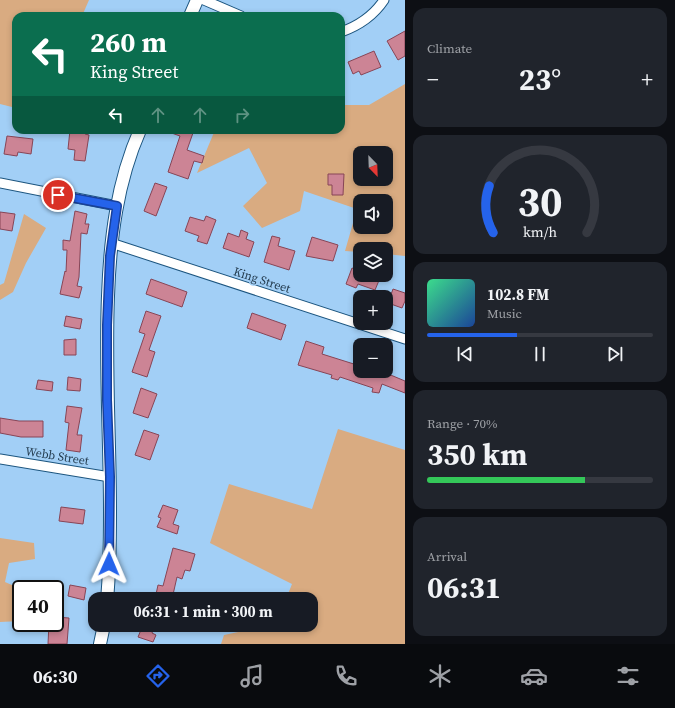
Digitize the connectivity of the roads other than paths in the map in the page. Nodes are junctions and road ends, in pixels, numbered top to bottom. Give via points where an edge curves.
1 (197, 0) edge
2 (204, 0) edge
3 (384, 0) edge
4 (192, 12) edge
5 (232, 12) edge
6 (345, 30) edge
7 (138, 134) edge
8 (0, 184) edge
9 (117, 206) junction
10 (111, 243) junction
11 (405, 339) edge
12 (0, 459) edge
13 (110, 477) junction
14 (107, 592) edge
15 (103, 632) edge
16 (100, 644) edge

1 - 4 street
2 - 5 street
3 - 6 street via 367,18
7 - 9 street
8 - 9 street
9 - 10 street
10 - 11 street, King Street
10 - 13 street via 107,332
12 - 13 street, Webb Street
13 - 14 street
15 - 16 street

